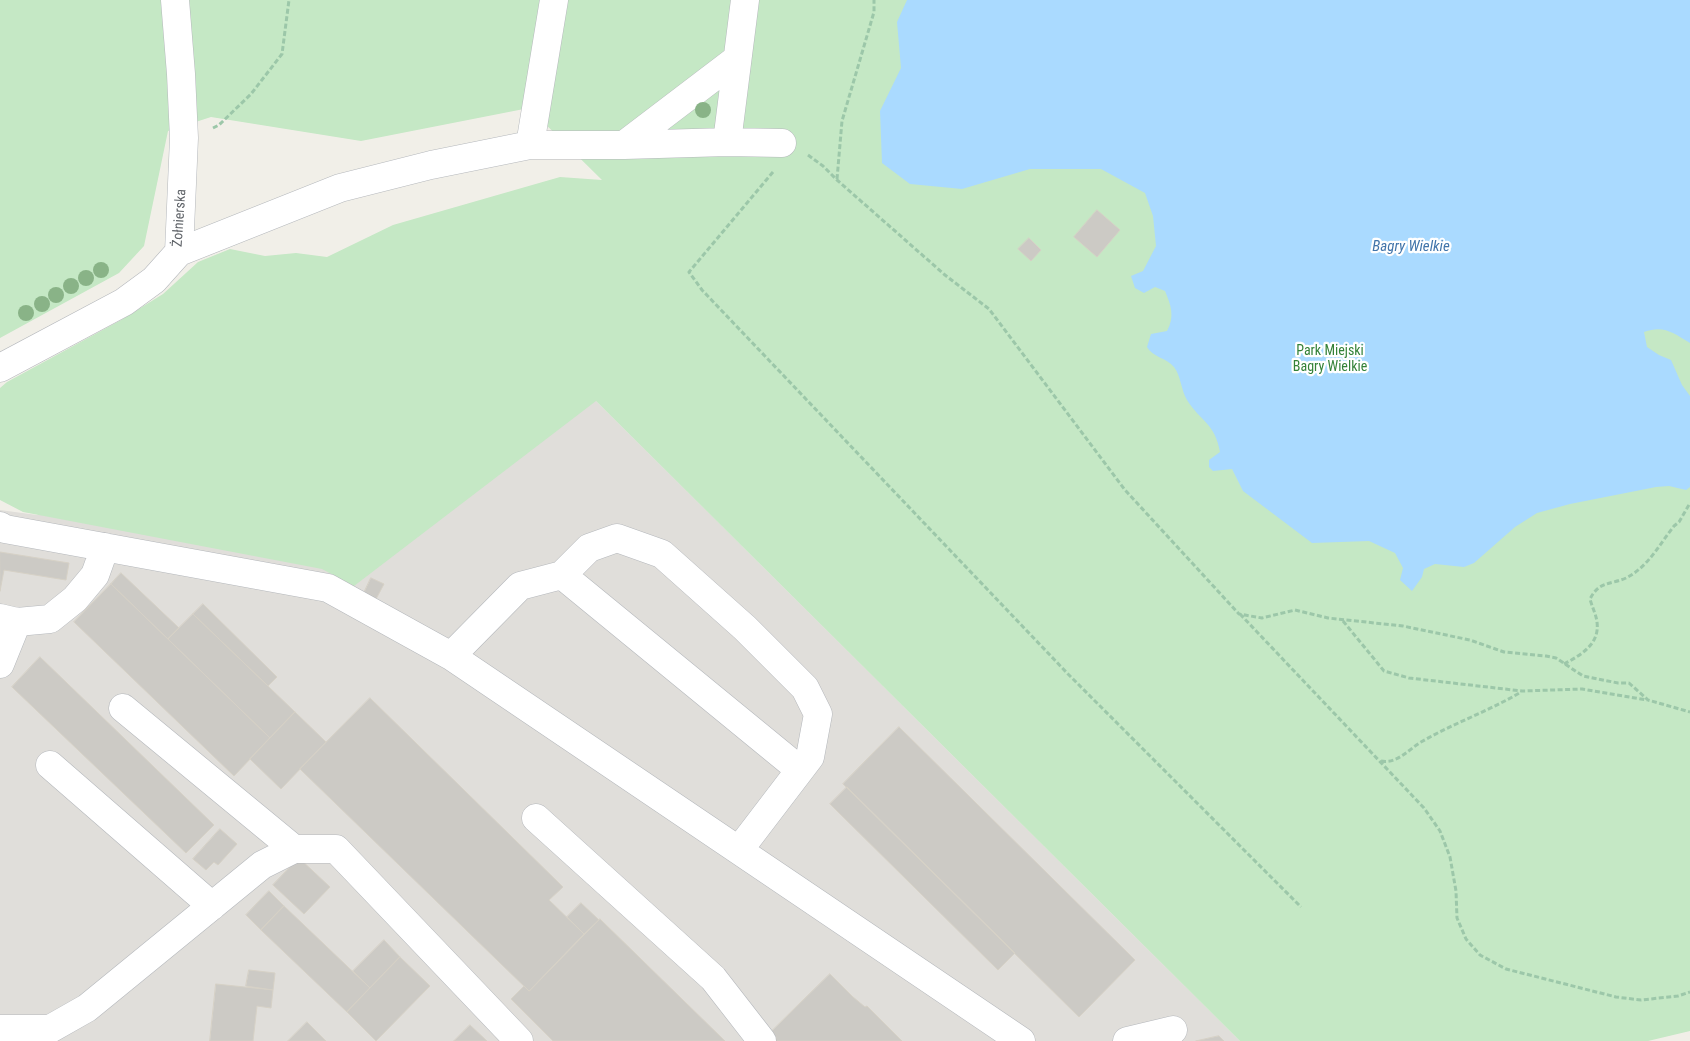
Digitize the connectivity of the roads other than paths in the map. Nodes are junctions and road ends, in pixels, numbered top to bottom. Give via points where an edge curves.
1 (174, 0) edge
2 (554, 0) edge
3 (745, 0) edge
4 (738, 58) junction
5 (727, 142) junction
6 (782, 143) road end
7 (530, 145) junction
8 (624, 145) junction
9 (179, 252) junction
10 (0, 368) edge
11 (0, 526) edge
12 (105, 547) junction
13 (562, 575) junction
14 (8, 620) edge
15 (451, 656) junction
16 (0, 664) edge
17 (123, 708) dead end
18 (50, 765) dead end
19 (800, 770) junction
20 (536, 818) dead end
21 (294, 849) junction
22 (739, 850) junction
23 (212, 906) junction
24 (0, 1029) edge
25 (1173, 1030) dead end
26 (519, 1041) edge
27 (762, 1041) edge
28 (1022, 1041) edge
29 (1127, 1041) edge

1 - 9 street, Żołnierska via 184,138
2 - 7 street
3 - 4 street
4 - 5 street
4 - 8 street
5 - 6 street
5 - 8 street
7 - 8 street
7 - 9 street via 340,188
9 - 10 street, Żołnierska via 154,280 124,302
11 - 12 street
12 - 14 street via 96,575 75,599 50,619
12 - 15 street via 328,588
13 - 15 street via 520,586
13 - 19 street
13 - 19 street via 589,548 617,538 662,554 746,628 805,688 818,714 810,757
14 - 16 street
15 - 22 street
17 - 21 street
18 - 23 street
19 - 22 street
20 - 27 street via 713,978
21 - 23 street via 262,865
21 - 26 street via 336,849
22 - 28 street
23 - 24 street via 86,1008 50,1029
25 - 29 street

